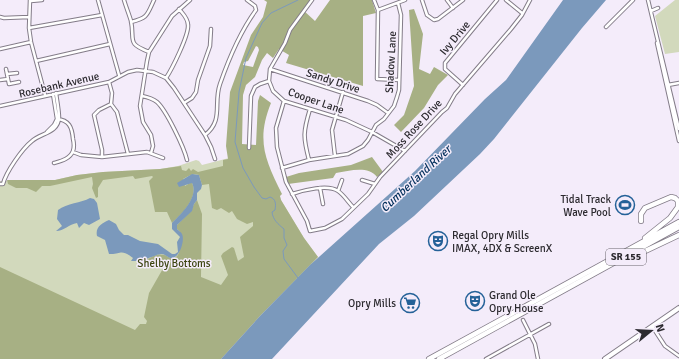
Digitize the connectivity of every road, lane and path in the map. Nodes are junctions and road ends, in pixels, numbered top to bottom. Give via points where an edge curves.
1 (30, 0) edge
2 (42, 0) edge
3 (98, 0) edge
4 (124, 0) edge
5 (154, 0) edge
6 (190, 0) edge
7 (247, 0) edge
8 (312, 0) edge
9 (374, 0) edge
10 (405, 0) edge
11 (422, 0) edge
12 (447, 0) edge
13 (464, 0) edge
14 (498, 0) edge
15 (506, 0) edge
16 (530, 0) edge
17 (633, 0) edge
18 (648, 0) edge
19 (398, 3) junction
20 (453, 8) junction
21 (178, 9) junction
22 (378, 10) junction
23 (522, 13) junction
24 (102, 15) junction
25 (0, 17) edge
26 (29, 17) junction
27 (131, 22) junction
28 (606, 27) dead end
29 (29, 28) junction
30 (211, 29) dead end
31 (31, 42) junction
32 (110, 44) junction
33 (0, 49) edge
34 (149, 52) junction
35 (36, 61) junction
36 (6, 69) dead end
37 (270, 69) junction
38 (145, 71) junction
39 (16, 73) dead end
40 (7, 74) junction
41 (119, 75) junction
42 (166, 78) junction
43 (8, 79) junction
44 (0, 80) edge
45 (399, 80) junction
46 (269, 81) junction
47 (19, 82) dead end
48 (109, 82) junction
49 (679, 83) edge
50 (463, 85) junction
51 (667, 85) junction
52 (343, 92) junction
53 (54, 94) junction
54 (45, 96) junction
55 (142, 96) junction
56 (284, 101) junction
57 (184, 103) junction
58 (111, 104) junction
59 (0, 106) edge
60 (310, 109) junction
61 (388, 113) junction
62 (335, 117) junction
63 (58, 119) junction
64 (679, 129) edge
65 (372, 132) junction
66 (205, 135) junction
67 (679, 141) edge
68 (249, 148) dead end
69 (405, 151) junction
70 (73, 152) junction
71 (151, 153) junction
72 (128, 154) junction
73 (335, 156) junction
74 (102, 157) junction
75 (163, 158) dead end
76 (187, 160) dead end
77 (215, 160) dead end
78 (309, 160) junction
79 (54, 163) dead end
80 (282, 168) junction
81 (342, 180) dead end
82 (362, 180) dead end
83 (1, 184) edge
84 (375, 184) junction
85 (320, 188) junction
86 (338, 191) junction
87 (292, 194) junction
88 (323, 204) dead end
89 (654, 204) junction
90 (642, 205) dead end
91 (353, 207) junction
92 (678, 211) edge
93 (641, 221) dead end
94 (679, 222) edge
95 (679, 227) edge
96 (678, 235) edge
97 (604, 263) junction
98 (573, 286) junction
99 (679, 307) edge
100 (522, 320) dead end
101 (549, 324) dead end
102 (652, 326) junction
103 (531, 335) junction
104 (679, 356) edge
105 (429, 359) edge
106 (439, 359) edge
107 (486, 359) edge
108 (538, 359) edge
109 (605, 359) edge

1 - 2 street
1 - 26 street
3 - 24 street
4 - 27 street
5 - 27 street via 142,20
6 - 21 street
7 - 66 street via 256,8 242,30 219,85 215,125
8 - 37 street via 290,30
9 - 22 street
10 - 19 street
11 - 20 street via 427,15 434,20
12 - 20 street
13 - 20 street
14 - 50 street, Ivy Drive via 445,63 445,69
15 - 23 street
16 - 23 street, Moss Rose Drive
17 - 28 street
18 - 51 street
19 - 22 street
19 - 45 street, Shadow Lane via 401,15
21 - 34 street
21 - 42 street via 187,19 188,31
22 - 45 street via 377,79
23 - 50 street, Moss Rose Drive
24 - 29 street
24 - 32 street
25 - 26 street
26 - 29 street
27 - 34 street via 133,41 137,47
29 - 31 street
30 - 57 street via 210,46 196,92
31 - 33 street
31 - 35 street
32 - 35 street
32 - 41 street
34 - 38 street
35 - 54 street
36 - 40 street
37 - 46 street
37 - 52 street, Sandy Drive
38 - 41 street, Rosebank Avenue via 137,70
38 - 42 street, Rosebank Avenue
38 - 55 street
39 - 40 street
40 - 43 street
41 - 48 street, Rosebank Avenue
42 - 57 street
43 - 44 street
43 - 47 street via 9,84
45 - 61 street, Shadow Lane via 397,97
46 - 56 street, Cooper Lane via 273,91
46 - 68 street via 255,87 251,96
48 - 53 street, Rosebank Avenue
48 - 58 street
49 - 51 street
50 - 69 street, Moss Rose Drive via 447,108
51 - 64 street
51 - 67 street
52 - 61 street, Sandy Drive via 377,105
52 - 62 street
53 - 54 street, Rosebank Avenue
53 - 63 street
54 - 59 street, Rosebank Avenue
55 - 71 street via 141,114 151,135
55 - 76 street via 154,100 161,107 183,146
56 - 60 street, Cooper Lane
56 - 80 street via 275,134
57 - 66 street
58 - 72 street via 117,112
58 - 74 street via 94,115
60 - 62 street, Cooper Lane
60 - 78 street via 304,127
61 - 65 street, Shadow Lane
62 - 65 street, Cooper Lane
62 - 73 street via 332,135
63 - 70 street via 70,124
63 - 83 street via 47,132 32,140
65 - 69 street, Cooper Lane
65 - 73 street, Shadow Lane via 363,146 353,152
66 - 77 street
69 - 84 street, Moss Rose Drive
70 - 74 street
70 - 79 street via 64,160
71 - 72 street
71 - 75 street
72 - 74 street
73 - 78 street, Shadow Lane
78 - 80 street, Shadow Lane
80 - 87 street
81 - 86 street
82 - 84 street
84 - 91 street, Moss Rose Drive
85 - 86 street via 327,187
85 - 87 street
85 - 88 street
86 - 91 street
87 - 91 street, Moss Rose Drive via 310,231 332,225
89 - 90 highway
89 - 92 highway via 671,197 678,201
89 - 93 highway via 643,210
92 - 97 highway via 648,236
94 - 97 highway, SR 155
95 - 98 highway, SR 155
96 - 98 highway
97 - 105 highway, SR 155
98 - 106 highway, SR 155
99 - 102 main road
100 - 103 street
101 - 103 street
102 - 104 street via 665,346
102 - 109 main road
103 - 107 street
103 - 108 street

